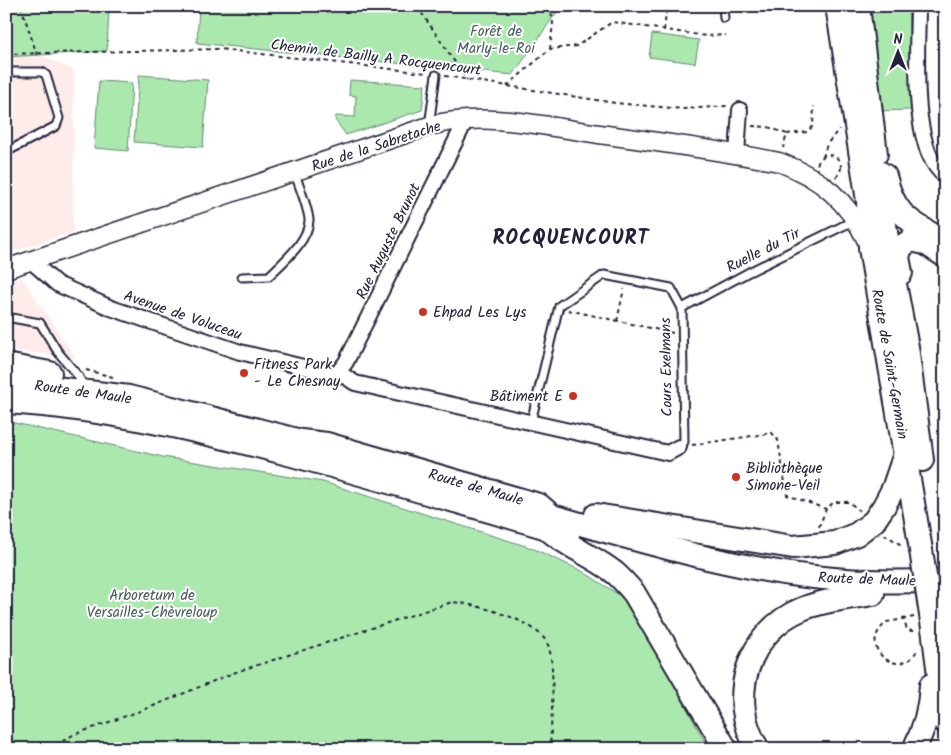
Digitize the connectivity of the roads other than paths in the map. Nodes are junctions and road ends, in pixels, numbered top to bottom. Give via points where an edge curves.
1 (723, 6) edge
2 (837, 6) edge
3 (858, 6) edge
4 (918, 6) edge
5 (724, 18) dead end
6 (6, 72) edge
7 (436, 75) road end
8 (740, 110) road end
9 (466, 120) junction
10 (429, 126) junction
11 (6, 152) edge
12 (737, 154) junction
13 (295, 172) junction
14 (879, 172) junction
15 (945, 176) edge
16 (857, 219) junction
17 (945, 242) edge
18 (870, 248) junction
19 (945, 256) edge
20 (31, 261) junction
21 (6, 269) edge
22 (242, 277) dead end
23 (682, 308) junction
24 (6, 317) edge
25 (907, 348) junction
26 (6, 365) edge
27 (336, 374) junction
28 (6, 382) edge
29 (83, 384) junction
30 (6, 402) edge
31 (531, 422) junction
32 (679, 447) joint
33 (906, 452) junction
34 (539, 506) junction
35 (546, 528) junction
36 (921, 550) junction
37 (945, 581) edge
38 (945, 593) edge
39 (873, 594) junction
40 (945, 608) edge
41 (936, 662) junction
42 (945, 722) edge
43 (726, 749) edge
44 (758, 749) edge
45 (914, 749) edge

1 - 5 lane
2 - 18 main road, Route de Saint-Germain via 868,201
3 - 14 main road, Route de Saint-Germain
4 - 15 street via 919,123 926,151 937,170
6 - 11 lane via 42,72 59,118 56,126
7 - 10 lane
8 - 12 street
9 - 10 street, Rue de la Sabretache
9 - 12 street, Rue de la Sabretache via 507,121
9 - 27 street, Rue Auguste Brunot via 346,362
10 - 13 street, Rue de la Sabretache
12 - 16 street, Rue de la Sabretache via 779,162 800,170 818,181
13 - 20 street, Rue de la Sabretache
13 - 22 lane via 309,220 306,231 295,250 269,276
14 - 17 main road via 885,176 894,205 905,218
14 - 25 main road, Route de Saint-Germain via 889,253
16 - 18 street
16 - 23 lane, Ruelle du Tir
18 - 33 main road, Route de Saint-Germain
19 - 25 main road via 919,240 911,240 901,247 898,257 911,330
20 - 21 street, Rue de la Sabretache
20 - 27 street, Avenue de Voluceau via 57,284 112,308 240,352
23 - 31 lane, Cours Exelmans via 671,288 604,275 559,306
23 - 32 lane, Cours Exelmans via 684,442
24 - 29 lane via 40,322
25 - 36 main road, Route de Saint-Germain
26 - 29 main road
27 - 31 street via 356,383
28 - 29 main road, Route de Maule
29 - 34 main road, Route de Maule via 301,441 327,444
30 - 35 main road, Route de Maule via 135,418 194,429
31 - 32 street via 668,453
33 - 34 main road via 893,489 874,520 857,534 835,543 810,547 783,546
33 - 36 main road, Route de Saint-Germain
34 - 37 main road, Route de Maule via 552,516 733,565 835,580
35 - 39 main road, Route de Maule via 730,577 816,590
35 - 43 main road via 615,573 634,593
36 - 40 main road, Route de Saint-Germain
36 - 41 main road, Route de Saint-Germain, bridge via 925,634
38 - 39 main road, Route de Maule
39 - 44 main road via 803,609 783,619 757,646 743,682 743,704 745,723
41 - 42 main road, Route de Saint-Germain
41 - 45 main road via 931,674 929,710

